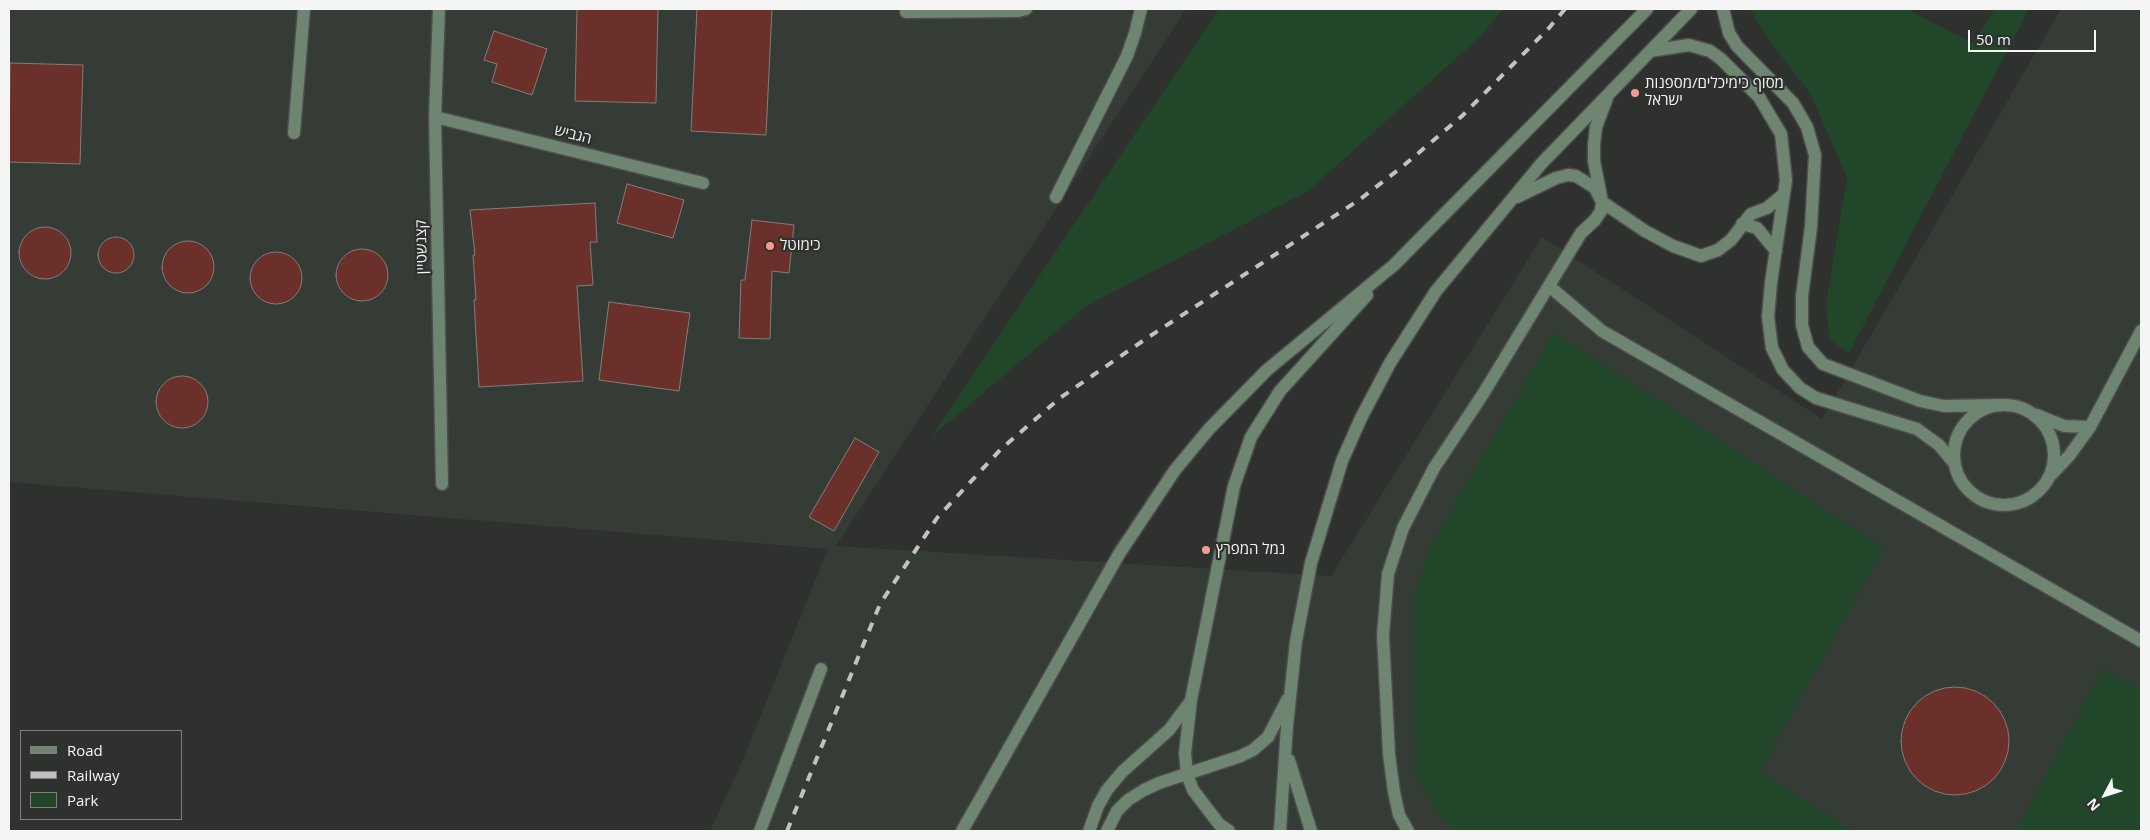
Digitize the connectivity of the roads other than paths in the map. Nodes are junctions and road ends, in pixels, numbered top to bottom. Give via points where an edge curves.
1 (304, 9) edge
2 (439, 9) edge
3 (1026, 9) edge
4 (1141, 9) edge
5 (1647, 9) edge
6 (1692, 9) edge
7 (1723, 9) edge
8 (906, 12) dead end
9 (1650, 51) junction
10 (1608, 93) junction
11 (435, 117) junction
12 (294, 133) dead end
13 (704, 184) dead end
14 (1784, 194) junction
15 (1056, 197) dead end
16 (1512, 199) junction
17 (1602, 202) junction
18 (1742, 224) junction
19 (1776, 251) junction
20 (1394, 265) junction
21 (1549, 286) junction
22 (2141, 331) edge
23 (2000, 405) junction
24 (2033, 414) junction
25 (2090, 427) junction
26 (1954, 463) junction
27 (2051, 475) junction
28 (442, 484) dead end
29 (2141, 641) edge
30 (821, 669) dead end
31 (1291, 690) junction
32 (1191, 700) junction
33 (1286, 750) junction
34 (1187, 774) junction
35 (760, 831) edge
36 (962, 831) edge
37 (1089, 831) edge
38 (1107, 831) edge
39 (1229, 831) edge
40 (1280, 831) edge
41 (1311, 831) edge
42 (1408, 831) edge

1 - 12 street
2 - 11 street, קצנשטיין
3 - 8 street
4 - 15 street via 1127,56
5 - 20 street
6 - 9 street
7 - 23 street via 1728,33 1736,46 1793,103 1807,126 1815,155 1811,227 1802,296 1802,325 1808,347 1823,364 1920,401 1944,406
9 - 10 street
9 - 14 street via 1688,45 1710,51 1759,97 1781,134 1786,180
10 - 16 street
10 - 17 street via 1596,127 1594,145
11 - 13 street, הגביש
11 - 28 street, קצנשטיין
14 - 18 street via 1767,208 1751,214
14 - 19 street
16 - 17 street via 1568,175 1595,188
16 - 31 street via 1436,291 1390,363 1361,418 1342,461 1311,563 1296,640
17 - 18 street via 1673,246 1701,256 1718,250 1731,240
17 - 21 street via 1601,212 1581,233
18 - 19 street via 1757,228
19 - 26 street via 1768,317 1772,348 1783,370 1800,388 1816,398 1917,429 1939,445
20 - 32 street via 1280,391 1251,437 1234,486
20 - 36 street via 1267,370 1221,416 1175,470 1119,554
21 - 29 street via 1602,331
21 - 42 street via 1484,394 1434,468 1403,528 1388,574 1383,635 1389,754 1399,815
22 - 25 street
23 - 24 street via 2017,406
23 - 26 street via 1983,409 1969,419 1959,432
24 - 25 street via 2064,426
24 - 27 street via 2053,441 2055,459
25 - 27 street
26 - 27 street via 1959,478 1969,491 1997,505 2028,500 2041,490
30 - 35 street
31 - 33 street
31 - 34 street via 1268,737 1253,750
32 - 34 street via 1185,753
32 - 37 street via 1169,730 1122,772 1107,790
33 - 40 street
33 - 41 street
34 - 38 street via 1159,783 1128,800 1117,811
34 - 39 street via 1200,802

